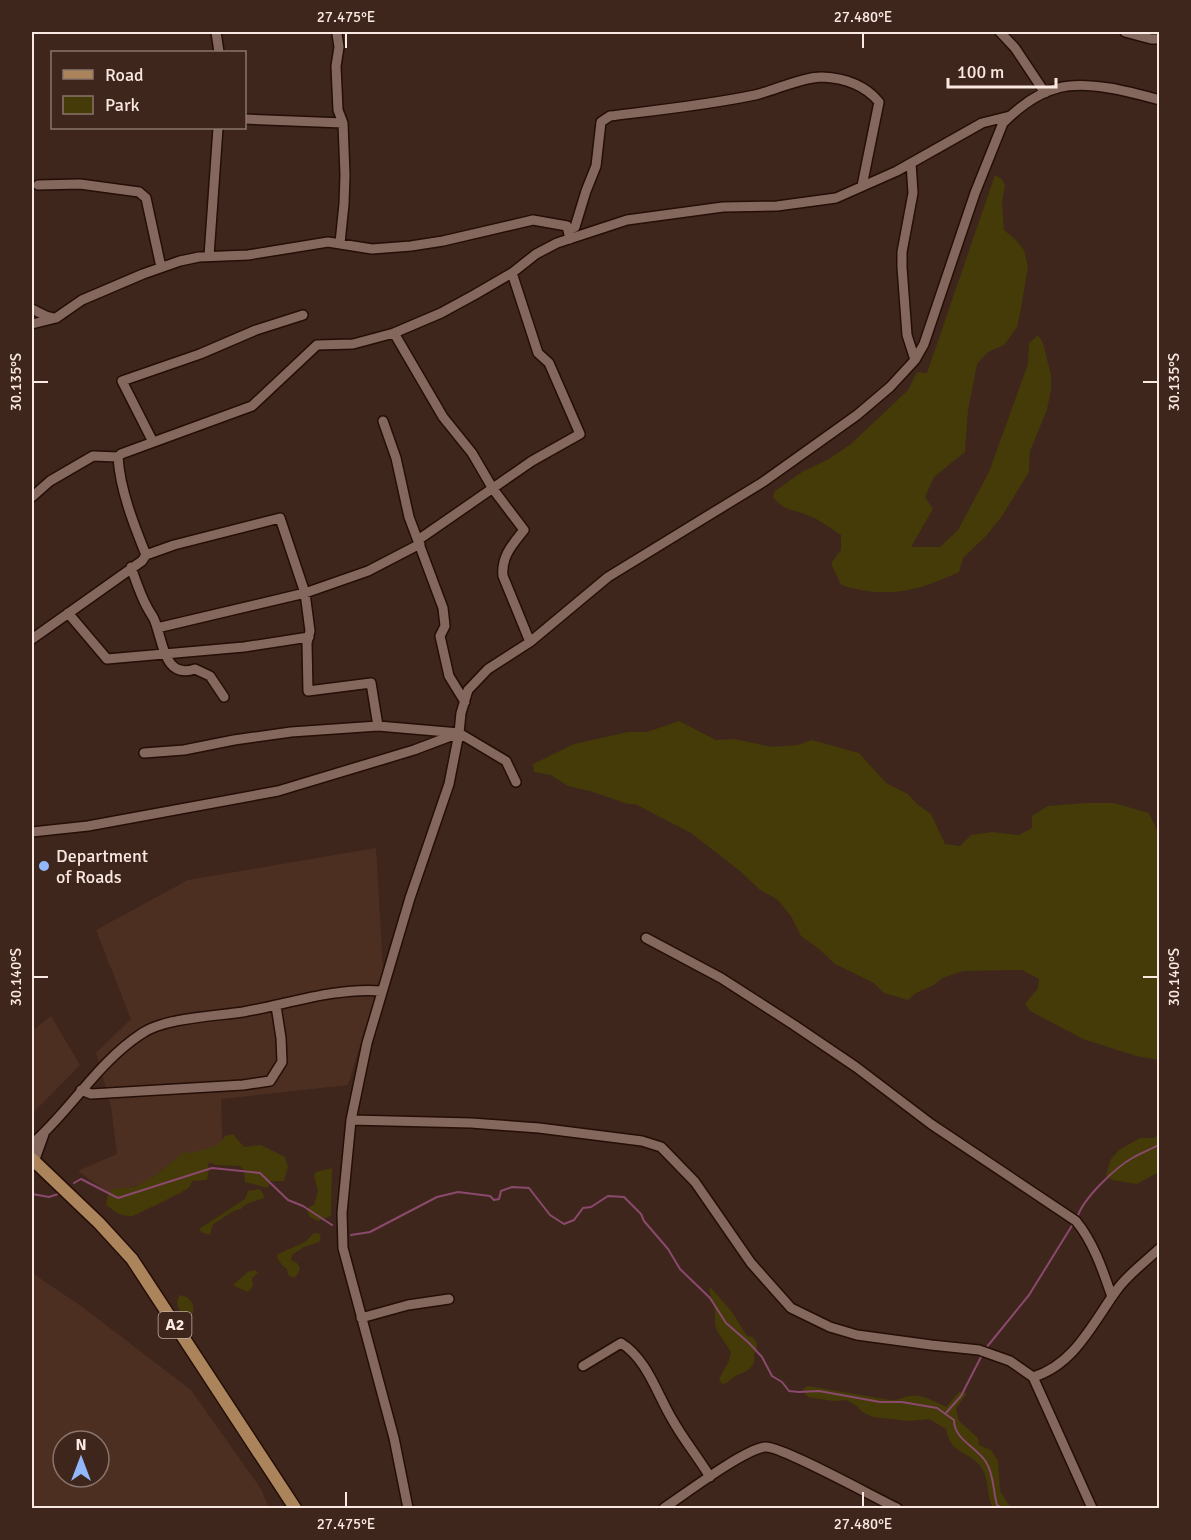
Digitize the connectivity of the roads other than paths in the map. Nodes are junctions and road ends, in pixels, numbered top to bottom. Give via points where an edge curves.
1 (216, 32) edge
2 (1000, 32) edge
3 (1125, 32) edge
4 (337, 34) dead end
5 (1160, 39) edge
6 (219, 51) edge
7 (1045, 93) junction
8 (1160, 100) edge
9 (1010, 116) junction
10 (246, 119) edge
11 (343, 123) junction
12 (218, 129) edge
13 (911, 163) junction
14 (38, 185) dead end
15 (862, 186) junction
16 (569, 234) junction
17 (340, 243) junction
18 (209, 256) junction
19 (161, 267) junction
20 (512, 273) junction
21 (32, 309) edge
22 (303, 315) dead end
23 (56, 318) junction
24 (32, 324) edge
25 (394, 333) junction
26 (915, 360) junction
27 (383, 421) dead end
28 (153, 441) junction
29 (118, 458) junction
30 (493, 489) junction
31 (32, 497) edge
32 (419, 542) junction
33 (146, 555) junction
34 (131, 567) junction
35 (305, 593) junction
36 (68, 613) junction
37 (157, 628) junction
38 (309, 637) junction
39 (32, 639) edge
40 (530, 642) junction
41 (165, 654) junction
42 (224, 697) dead end
43 (465, 702) junction
44 (378, 726) junction
45 (459, 733) junction
46 (144, 753) dead end
47 (516, 782) dead end
48 (32, 832) edge
49 (646, 938) dead end
50 (382, 991) junction
51 (276, 1006) junction
52 (81, 1090) junction
53 (351, 1120) junction
54 (45, 1132) junction
55 (32, 1144) edge
56 (32, 1161) edge
57 (1160, 1248) edge
58 (1113, 1297) junction
59 (448, 1299) dead end
60 (361, 1317) junction
61 (583, 1366) dead end
62 (1033, 1377) junction
63 (710, 1477) junction
64 (896, 1508) edge
65 (295, 1509) edge
66 (408, 1509) edge
67 (664, 1509) edge
68 (1092, 1509) edge

1 - 6 street
2 - 7 street
3 - 5 street
4 - 11 street via 338,110
7 - 8 street via 1059,87 1090,86
7 - 9 street
9 - 13 street via 982,123
9 - 26 street via 975,193 924,344
10 - 11 street
11 - 17 street via 344,204
12 - 18 street
13 - 15 street
13 - 26 street via 913,194 902,267 907,335
14 - 19 street via 80,184 139,192 146,198
15 - 16 street via 836,198 627,219
15 - 16 street via 879,102 869,90 820,77 702,106 610,116 601,122 596,166
16 - 17 street via 567,226 533,220 411,246 372,249
16 - 20 street
17 - 18 street
18 - 19 street
19 - 23 street via 82,300
20 - 25 street via 441,313
20 - 30 street via 538,353 549,363 580,434
21 - 23 street
22 - 28 street via 122,381
23 - 24 street
25 - 28 street via 353,344 317,345 252,406
25 - 30 street via 443,417 481,466
26 - 40 street via 857,415 763,482 608,577
27 - 32 street
28 - 29 street
29 - 31 street via 93,456 50,481
29 - 33 street via 126,499
30 - 32 street
30 - 40 street via 524,530 503,559 502,567
32 - 35 street via 368,571
32 - 43 street via 443,608 445,626 440,636 449,676
33 - 34 street
33 - 35 street via 280,518
34 - 36 street
34 - 37 street
35 - 37 street
35 - 38 street
36 - 39 street
36 - 41 street via 107,659
37 - 41 street
38 - 41 street
38 - 44 street via 308,691 370,682
40 - 43 street via 488,669 468,690
41 - 42 street via 179,671 195,669 210,676
43 - 45 street
44 - 45 street
44 - 46 street via 291,732
45 - 47 street via 506,761
45 - 48 street via 278,791 98,825
45 - 50 street via 449,783
49 - 58 street via 721,978 794,1025 931,1124 1076,1221
50 - 51 street via 363,989
50 - 53 street
51 - 52 street via 167,1023 144,1032
51 - 52 street via 282,1062 270,1081 91,1094
52 - 54 street
53 - 60 street via 342,1213 343,1248
53 - 62 street via 539,1128 642,1141 661,1147 695,1182 751,1263 791,1308 856,1335 979,1350 1010,1361
54 - 55 street
54 - 56 street
56 - 65 main road, A2 via 132,1259
57 - 58 street
58 - 62 street via 1067,1358
59 - 60 street
60 - 66 street via 394,1438
61 - 63 street via 614,1346 621,1343 627,1347 638,1358 672,1421
62 - 68 street
63 - 64 street via 750,1451 767,1446
63 - 67 street

